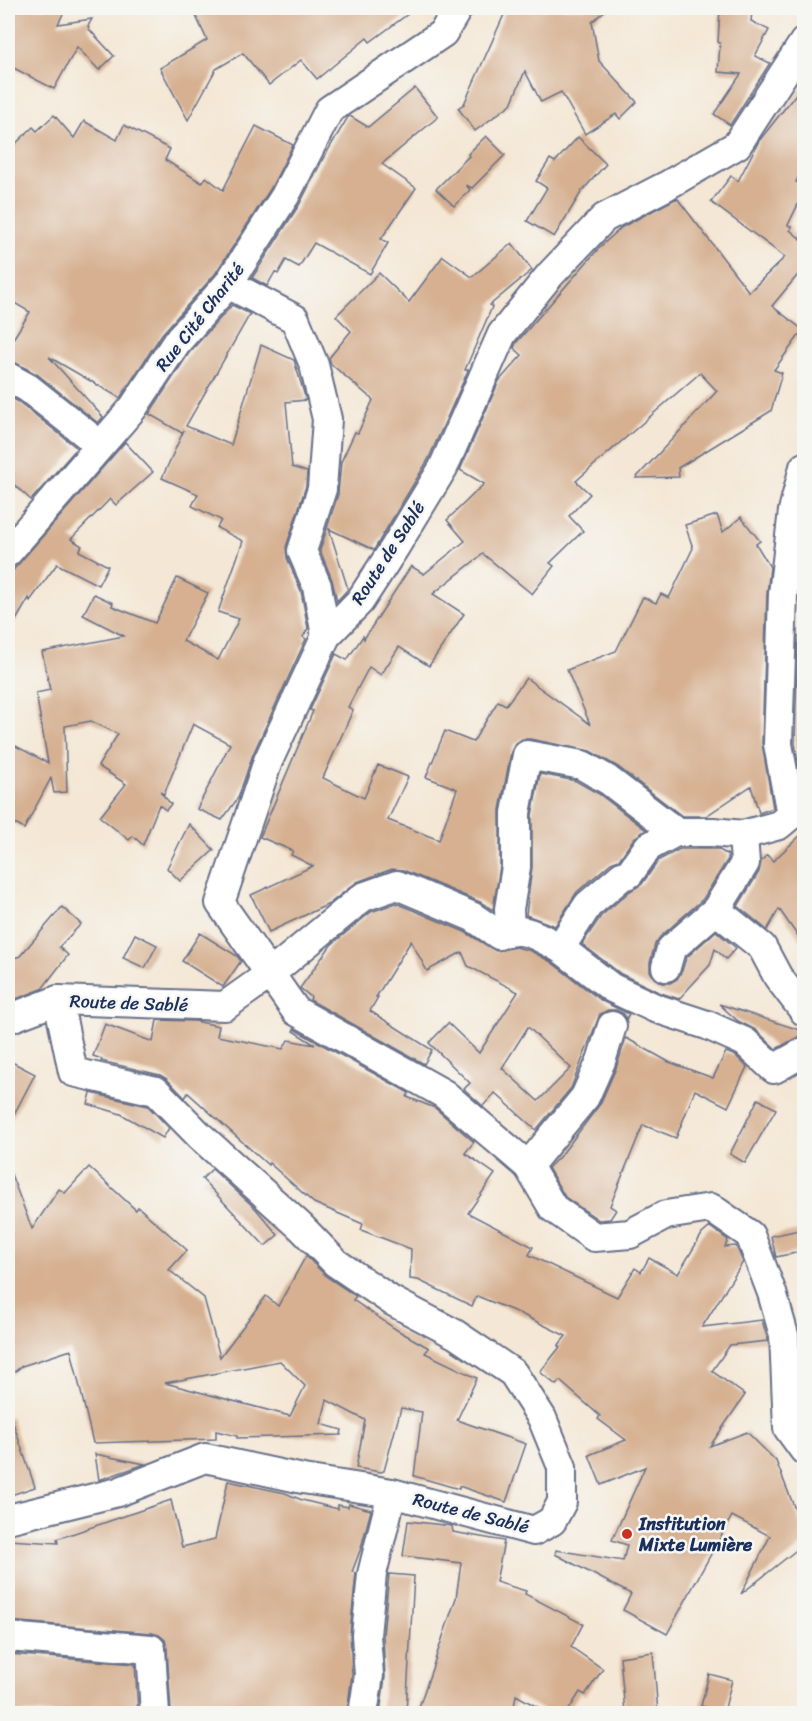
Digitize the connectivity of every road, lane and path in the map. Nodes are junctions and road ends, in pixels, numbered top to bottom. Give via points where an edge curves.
1 (458, 8) edge
2 (804, 42) edge
3 (228, 284) junction
4 (8, 377) edge
5 (100, 445) junction
6 (804, 467) edge
7 (8, 552) edge
8 (326, 636) junction
9 (798, 817) edge
10 (676, 832) junction
11 (743, 835) junction
12 (716, 910) junction
13 (510, 930) junction
14 (560, 948) junction
15 (666, 967) dead end
16 (270, 974) junction
17 (58, 1000) junction
18 (804, 1011) edge
19 (8, 1019) edge
20 (612, 1026) dead end
21 (804, 1052) edge
22 (528, 1166) junction
23 (804, 1450) edge
24 (392, 1493) junction
25 (8, 1519) edge
26 (8, 1637) edge
27 (155, 1713) edge
28 (363, 1713) edge

1 - 3 street, Rue Cité Charité via 443,33 329,110 285,196
2 - 8 street, Route de Sablé via 737,145 604,218 502,334 443,468 360,601
3 - 5 street, Rue Cité Charité via 176,343 134,408
3 - 8 street via 295,319 314,365 327,420 322,489 302,551 317,586
4 - 5 street via 28,388
5 - 7 street, Rue Cité Charité
6 - 9 street via 793,511 783,605 778,744
8 - 16 street, Route de Sablé via 268,761 220,903
9 - 11 street
10 - 11 street
10 - 13 street via 582,765 528,755 516,813
10 - 14 street via 648,847 629,873 588,905
11 - 12 street via 745,863
12 - 15 street via 671,949
12 - 18 street via 762,947 778,977
13 - 14 street via 526,930
13 - 16 street via 499,935 473,917 397,885 363,897
14 - 21 street via 612,988 745,1042 774,1069
16 - 17 street, Route de Sablé via 225,1006
16 - 22 street via 296,1011 444,1094
17 - 19 street
17 - 24 street, Route de Sablé via 73,1072 156,1091 336,1263 513,1373 542,1418 562,1467 562,1503 552,1521 534,1531
20 - 22 street via 585,1097
22 - 23 street via 553,1208 594,1237 630,1234 666,1215 711,1208 750,1235 784,1335 789,1428
24 - 25 street, Route de Sablé via 205,1458 118,1492
24 - 28 street via 372,1574 366,1635 369,1675
26 - 27 street via 152,1649

